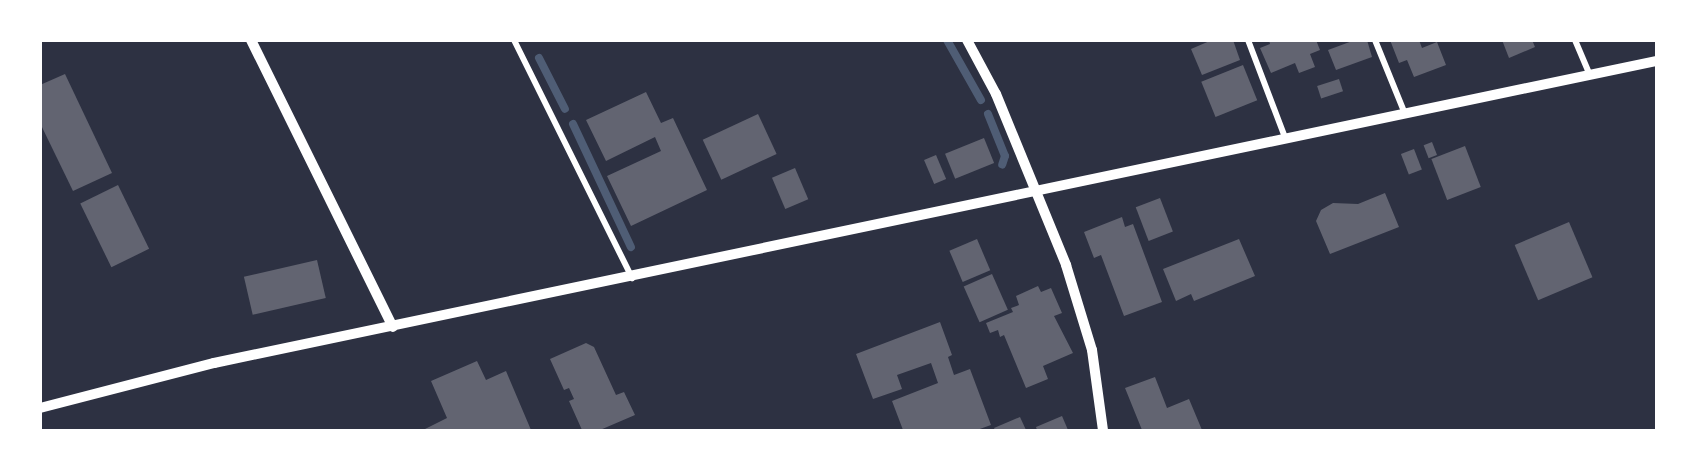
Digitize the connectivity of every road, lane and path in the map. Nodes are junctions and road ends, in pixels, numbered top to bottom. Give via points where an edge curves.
1 (251, 40) edge
2 (514, 40) edge
3 (967, 40) edge
4 (1248, 40) edge
5 (1376, 40) edge
6 (1575, 40) edge
7 (1656, 61) edge
8 (1590, 75) junction
9 (1406, 114) junction
10 (1286, 140) junction
11 (1037, 192) junction
12 (633, 278) junction
13 (393, 327) junction
14 (40, 408) edge
15 (1102, 430) edge

1 - 13 street
2 - 12 street
3 - 11 street via 996,94
4 - 10 street
5 - 9 street
6 - 8 street
7 - 8 street
8 - 9 street
9 - 10 street
10 - 11 street
11 - 12 street
11 - 15 street via 1086,328
12 - 13 street
13 - 14 street via 214,363

